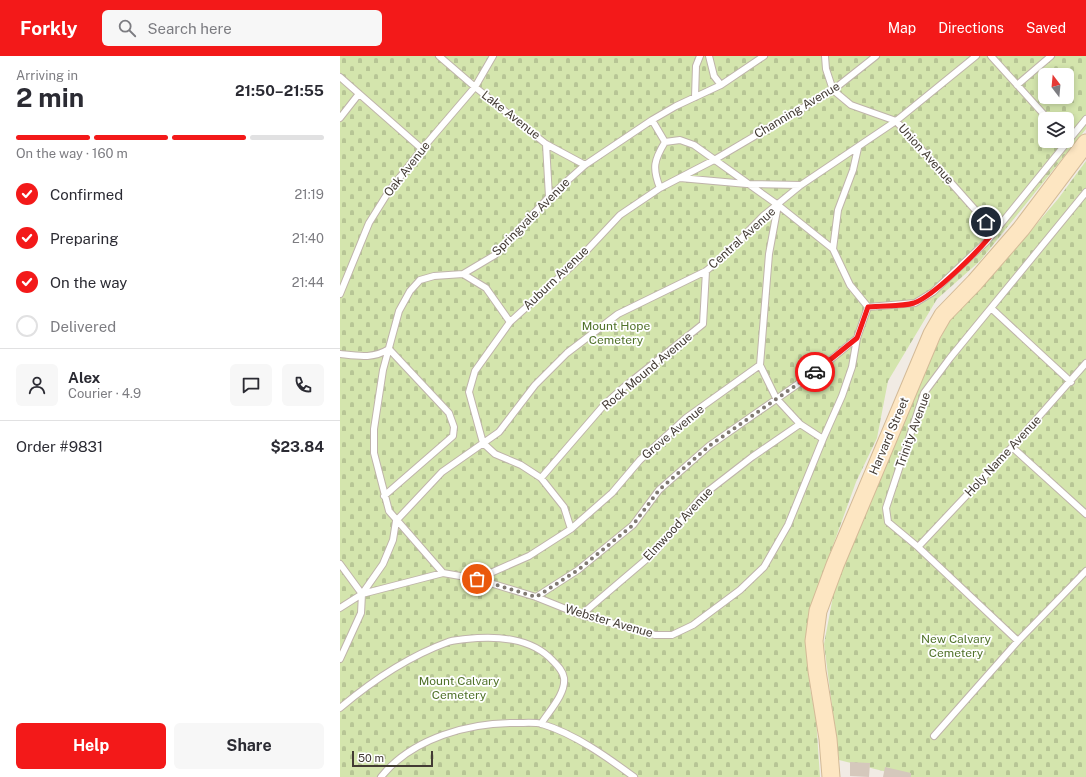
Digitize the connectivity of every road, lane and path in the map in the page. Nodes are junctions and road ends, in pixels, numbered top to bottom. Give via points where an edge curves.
1 (439, 56) edge
2 (493, 56) edge
3 (700, 56) edge
4 (709, 56) edge
5 (764, 56) edge
6 (825, 56) edge
7 (876, 56) edge
8 (976, 56) edge
9 (991, 56) edge
10 (1051, 56) edge
11 (340, 77) edge
12 (721, 85) junction
13 (1017, 85) junction
14 (475, 87) junction
15 (833, 90) junction
16 (358, 95) junction
17 (694, 97) junction
18 (1042, 112) edge
19 (340, 118) edge
20 (1086, 119) edge
21 (652, 120) junction
22 (896, 121) junction
23 (1074, 132) edge
24 (665, 142) junction
25 (1086, 143) edge
26 (546, 144) junction
27 (858, 148) junction
28 (1061, 148) edge
29 (422, 149) junction
30 (714, 160) junction
31 (585, 165) junction
32 (680, 178) junction
33 (747, 184) junction
34 (802, 184) junction
35 (660, 188) junction
36 (1086, 192) edge
37 (549, 197) junction
38 (778, 205) junction
39 (994, 231) junction
40 (833, 249) junction
41 (706, 271) junction
42 (463, 274) junction
43 (340, 294) edge
44 (868, 307) junction
45 (991, 308) junction
46 (510, 322) junction
47 (857, 338) junction
48 (388, 349) junction
49 (340, 354) edge
50 (1086, 363) edge
51 (760, 365) junction
52 (1071, 382) junction
53 (776, 398) junction
54 (800, 424) junction
55 (823, 439) junction
56 (483, 443) junction
57 (1012, 446) junction
58 (541, 478) junction
59 (384, 496) junction
60 (1086, 514) edge
61 (396, 521) junction
62 (571, 529) junction
63 (918, 547) junction
64 (340, 564) edge
65 (1086, 571) edge
66 (443, 573) junction
67 (477, 579) junction
68 (362, 594) junction
69 (536, 597) junction
70 (340, 608) edge
71 (581, 615) junction
72 (1018, 641) junction
73 (340, 660) edge
74 (340, 708) edge
75 (541, 724) junction
76 (934, 736) dead end
77 (381, 777) edge
78 (634, 777) edge
79 (831, 777) edge

1 - 14 lane, Lake Avenue
2 - 14 lane, Oak Avenue
3 - 17 lane via 696,66
4 - 12 lane via 714,76
5 - 12 lane
6 - 15 lane via 826,69
7 - 15 lane, Channing Avenue
8 - 22 lane, Central Avenue
9 - 13 lane
10 - 13 lane
11 - 16 lane
12 - 17 lane
13 - 18 lane
14 - 26 lane, Lake Avenue
14 - 29 lane, Oak Avenue
15 - 22 lane, Union Avenue via 851,105
15 - 30 lane, Channing Avenue
16 - 19 lane
16 - 29 lane
17 - 21 lane
20 - 23 lane
21 - 24 lane
21 - 31 lane
22 - 27 lane, Central Avenue
22 - 39 lane, Union Avenue
24 - 30 lane via 680,140 694,145
24 - 35 lane via 655,158 654,175
25 - 79 main road, Harvard Street via 1021,229 939,321 835,565 818,611 814,641
26 - 31 lane, Lake Avenue
26 - 37 lane, Lake Avenue
27 - 34 lane, Central Avenue
27 - 40 lane via 838,210
28 - 39 lane
29 - 43 lane, Oak Avenue via 389,191 369,223
30 - 32 lane, Auburn Avenue
30 - 33 lane
31 - 37 lane, Springvale Avenue
32 - 33 lane
32 - 35 lane, Auburn Avenue
33 - 34 lane
33 - 38 lane
34 - 38 lane, Central Avenue
35 - 46 lane, Auburn Avenue via 620,214 575,263
36 - 45 lane, Trinity Avenue
37 - 42 lane, Springvale Avenue via 496,255
38 - 40 lane
38 - 41 lane, Central Avenue via 763,216
38 - 51 lane via 769,254
39 - 44 lane via 987,241 933,292 915,302
40 - 44 lane via 850,285
41 - 56 lane, Central Avenue via 618,314 591,334 535,385 499,432
41 - 58 lane, Rock Mound Avenue via 703,324 604,405
42 - 46 lane via 486,288
42 - 48 lane, Springvale Avenue via 434,276 420,280 410,290 399,311
44 - 47 lane, Webster Avenue
45 - 52 lane
45 - 63 lane, Trinity Avenue via 924,393 912,434 890,490 886,508 888,522
46 - 56 lane, Auburn Avenue via 475,371 469,392
47 - 53 lane via 818,370
47 - 55 lane, Webster Avenue via 852,367
48 - 49 lane via 380,354 364,357
48 - 59 lane, Springvale Avenue via 374,429 374,453
48 - 59 lane via 449,412 454,427 453,436
50 - 52 lane, Holy Name Avenue
51 - 53 lane
51 - 62 lane, Grove Avenue via 686,418 640,460 612,493
52 - 57 lane, Holy Name Avenue
53 - 54 lane
53 - 69 lane via 709,446 659,490 633,525 578,570
54 - 55 lane
54 - 71 lane, Elmwood Avenue via 703,495 655,552
55 - 71 lane, Webster Avenue via 788,525 764,567 740,590 694,625 672,635 655,635
56 - 58 lane via 495,454
56 - 61 lane, Central Avenue via 442,472
57 - 60 lane
57 - 63 lane, Holy Name Avenue
58 - 62 lane via 564,508
59 - 61 lane, Springvale Avenue
61 - 66 lane, Springvale Avenue via 407,530
61 - 68 lane via 393,540 383,564
62 - 67 lane, Grove Avenue via 529,556
63 - 72 lane, Trinity Avenue
64 - 68 lane
65 - 72 lane
66 - 67 lane, Webster Avenue
66 - 68 lane, Webster Avenue
67 - 69 lane, Webster Avenue
68 - 70 lane
68 - 73 lane via 361,613
69 - 71 lane, Webster Avenue
72 - 76 lane
74 - 75 lane via 370,683 408,659 450,641 489,636 523,642 546,653 560,668 564,679 562,693
75 - 77 lane via 496,723 459,730 421,744 388,767
75 - 78 lane via 604,756

